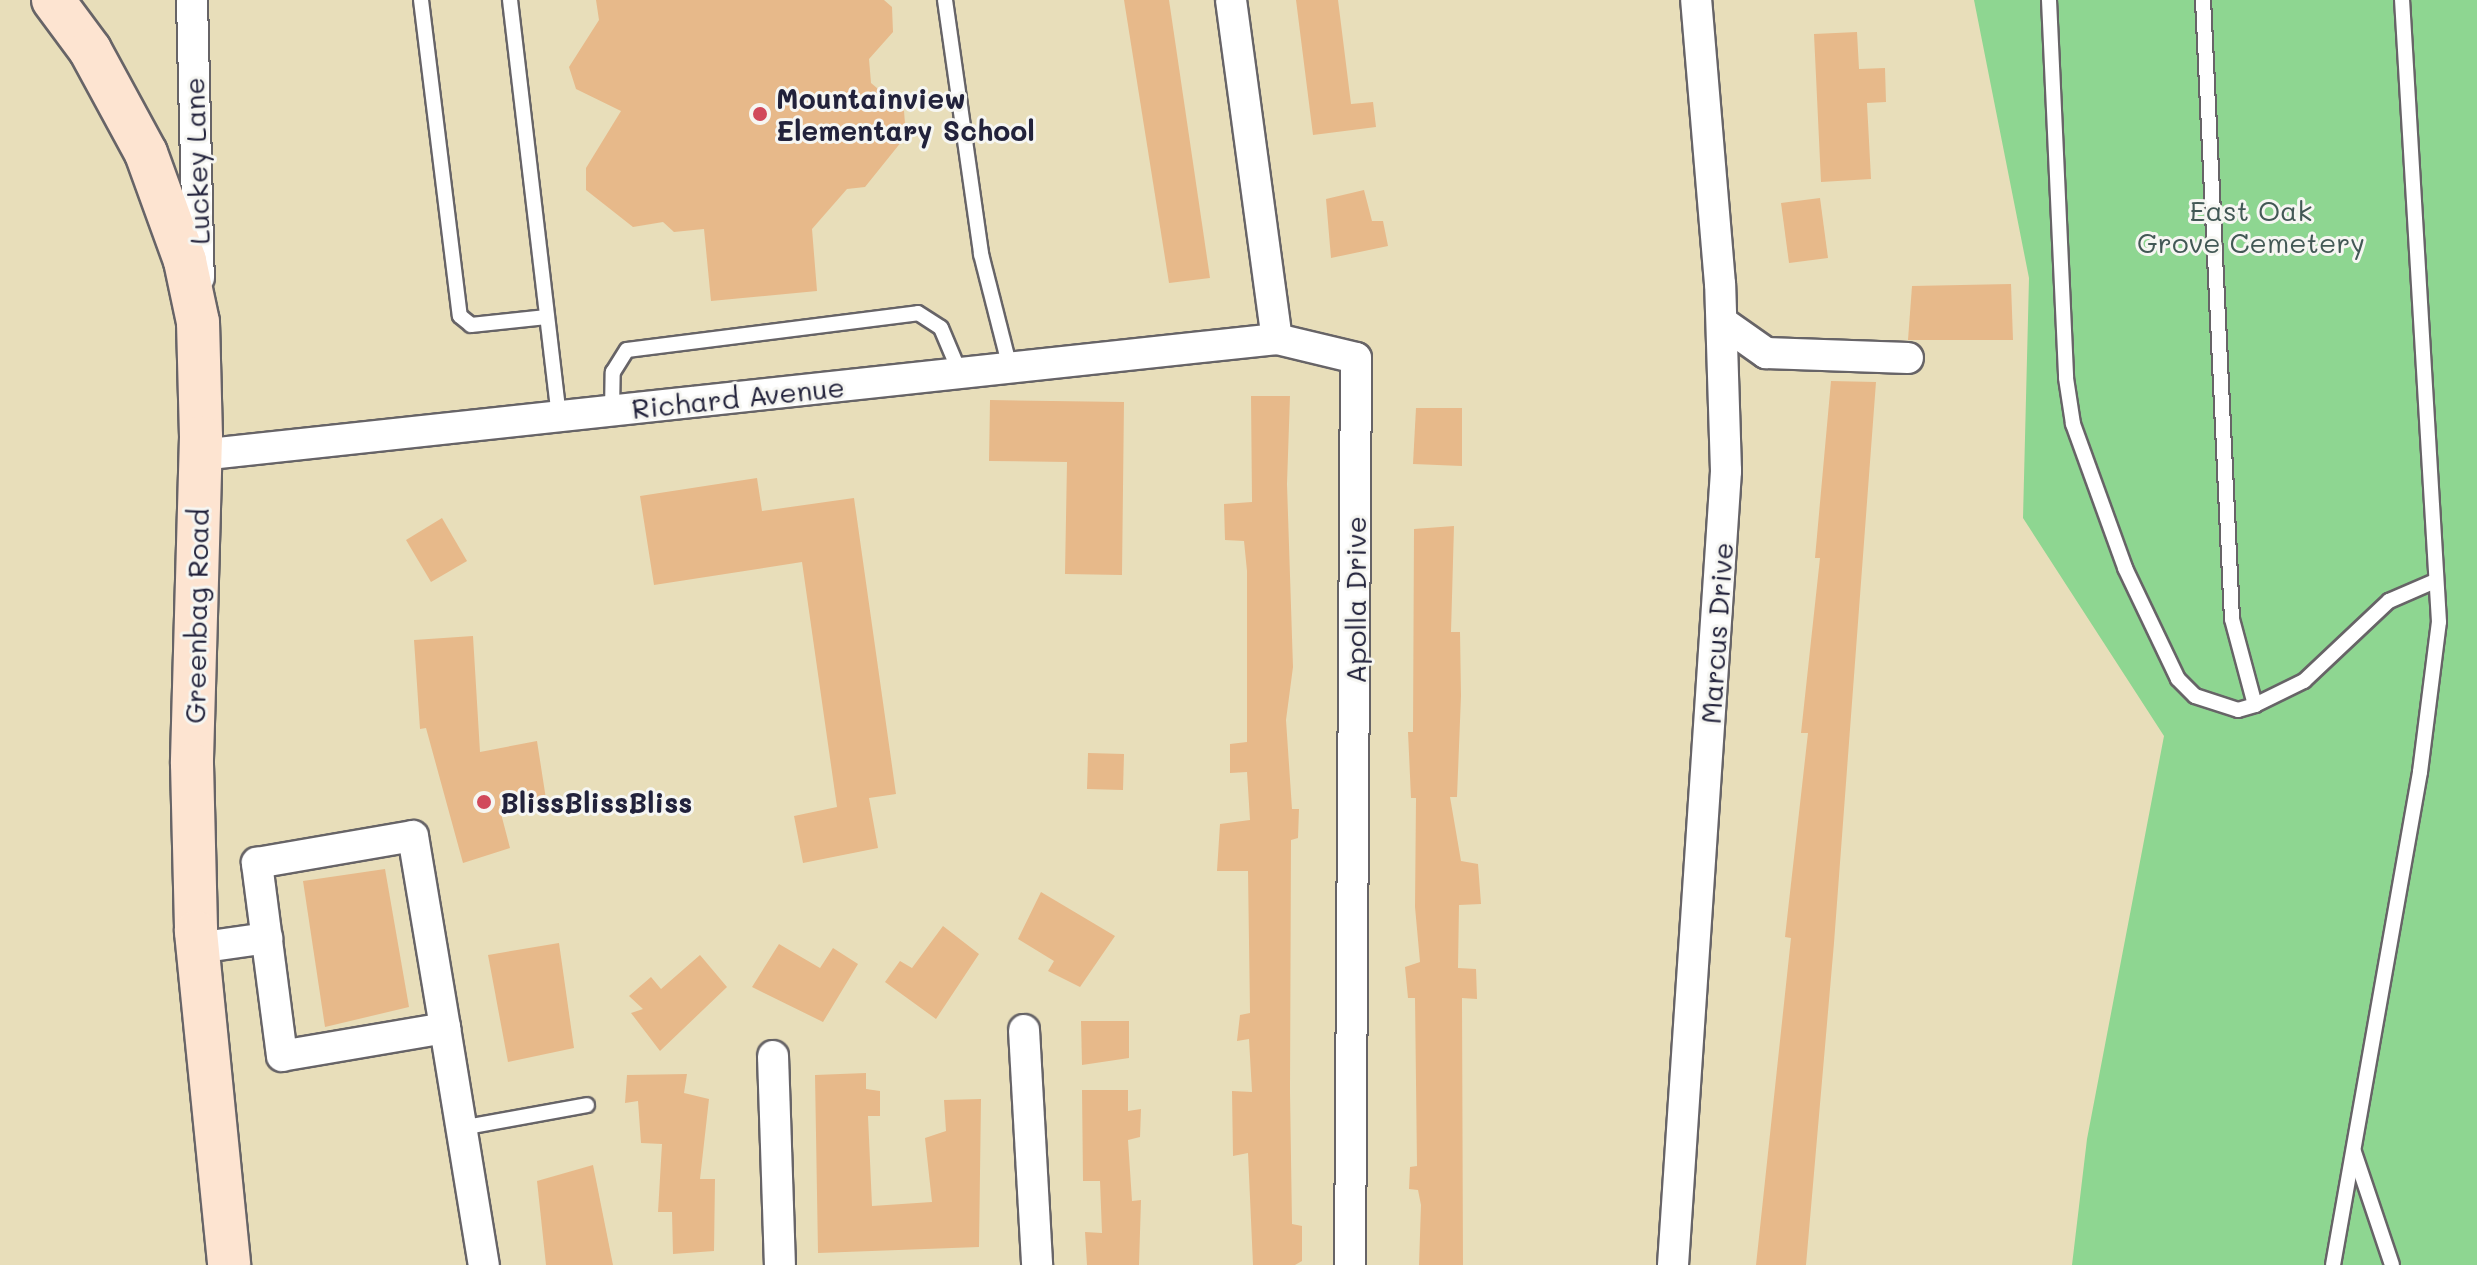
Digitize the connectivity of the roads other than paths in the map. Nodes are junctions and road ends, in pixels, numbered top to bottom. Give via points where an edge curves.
1 (53, 0) edge
2 (192, 0) edge
3 (421, 0) edge
4 (510, 0) edge
5 (945, 0) edge
6 (1231, 0) edge
7 (1696, 0) edge
8 (2049, 0) edge
9 (2203, 0) edge
10 (2402, 0) edge
11 (547, 317) junction
12 (198, 322) junction
13 (1722, 322) junction
14 (1277, 339) junction
15 (1908, 358) dead end
16 (1010, 368) junction
17 (960, 373) junction
18 (612, 411) junction
19 (559, 416) junction
20 (200, 455) junction
21 (2435, 581) junction
22 (2255, 705) junction
23 (267, 938) junction
24 (197, 948) junction
25 (445, 1028) junction
26 (1024, 1030) dead end
27 (773, 1056) dead end
28 (587, 1105) dead end
29 (461, 1128) junction
30 (2354, 1150) junction
31 (229, 1265) edge
32 (484, 1265) edge
33 (780, 1265) edge
34 (1037, 1265) edge
35 (1350, 1265) edge
36 (1673, 1265) edge
37 (2333, 1265) edge
38 (2392, 1265) edge

1 - 12 main road, Greenbag Road via 90,50 146,153 185,261
2 - 12 street, Luckey Lane
3 - 11 lane via 460,316 471,325
4 - 11 lane
5 - 16 lane via 981,254
6 - 14 street
7 - 13 street, Marcus Drive
8 - 22 lane via 2066,378 2073,424 2125,568 2178,679 2195,696 2216,706 2238,710
9 - 22 lane via 2232,619
10 - 21 lane
11 - 19 lane
12 - 20 main road, Greenbag Road
13 - 15 street via 1766,353
13 - 36 street, Marcus Drive via 1726,471
14 - 16 street, Richard Avenue
14 - 35 street, Apolla Drive via 1356,358
16 - 17 street, Richard Avenue
17 - 18 street, Richard Avenue
17 - 18 lane via 941,328 918,313 627,350 613,372
18 - 19 street, Richard Avenue
19 - 20 street, Richard Avenue
20 - 24 main road, Greenbag Road via 192,764
21 - 22 lane via 2389,601 2304,681
21 - 30 lane via 2439,622 2424,743
23 - 24 street
23 - 25 street via 282,1056
23 - 25 street via 257,863 413,836
24 - 31 main road, Greenbag Road
25 - 29 street
26 - 34 street
27 - 33 street
28 - 29 lane
29 - 32 street
30 - 37 lane
30 - 38 lane

